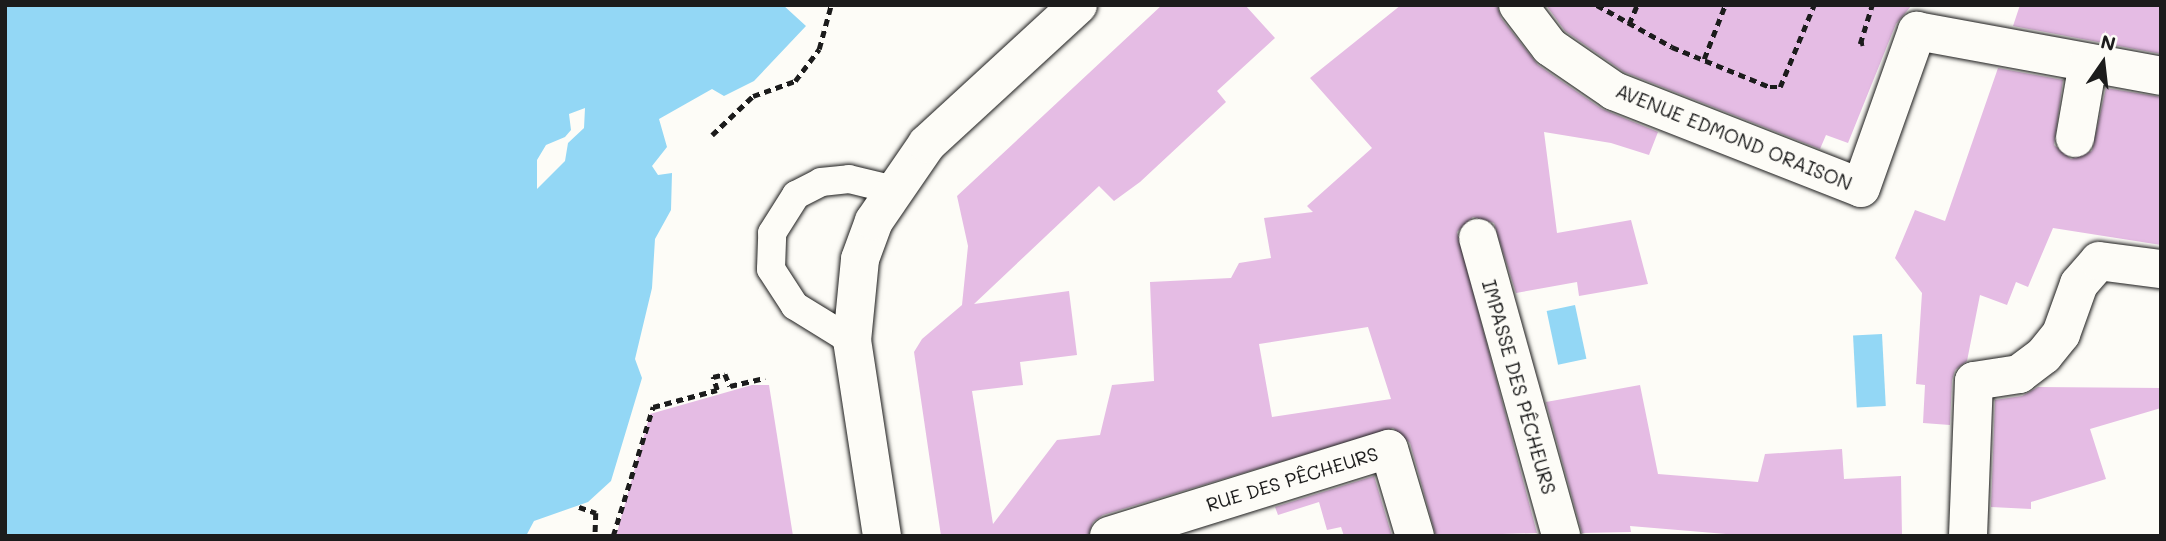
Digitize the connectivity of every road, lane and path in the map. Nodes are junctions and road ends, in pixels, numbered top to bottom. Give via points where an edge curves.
1 (831, 5) edge
2 (1078, 5) edge
3 (1518, 5) edge
4 (1597, 5) edge
5 (1637, 5) edge
6 (1725, 5) edge
7 (1814, 5) edge
8 (1629, 24) junction
9 (1704, 59) junction
10 (2088, 63) junction
11 (2161, 76) edge
12 (712, 135) dead end
13 (2074, 138) dead end
14 (894, 190) junction
15 (1478, 238) dead end
16 (2161, 269) edge
17 (852, 341) junction
18 (765, 378) dead end
19 (579, 507) dead end
20 (595, 536) edge
21 (612, 536) edge
22 (882, 536) edge
23 (1109, 536) edge
24 (1415, 536) edge
25 (1561, 536) edge
26 (1968, 536) edge

1 - 12 path via 819,49 795,81 753,96
2 - 14 street via 927,144
3 - 10 street, AVENUE EDMOND ORAISON via 1550,47 1614,91 1861,188 1917,31
4 - 8 path
5 - 8 path
6 - 9 path
7 - 9 path via 1780,87
8 - 9 path
10 - 11 street, AVENUE EDMOND ORAISON
10 - 13 street
14 - 17 street via 874,221 860,259
14 - 17 lane via 849,179 821,183 796,195 772,233 771,269 795,306
15 - 25 street, IMPASSE DES PÊCHEURS
16 - 26 street via 2099,261 2079,284 2061,334 2044,355 2019,374 1974,381
17 - 22 street
18 - 21 path via 730,386 725,374 713,376 717,390 653,407
19 - 20 path via 596,513
23 - 24 street, RUE DES PÊCHEURS via 1389,449

